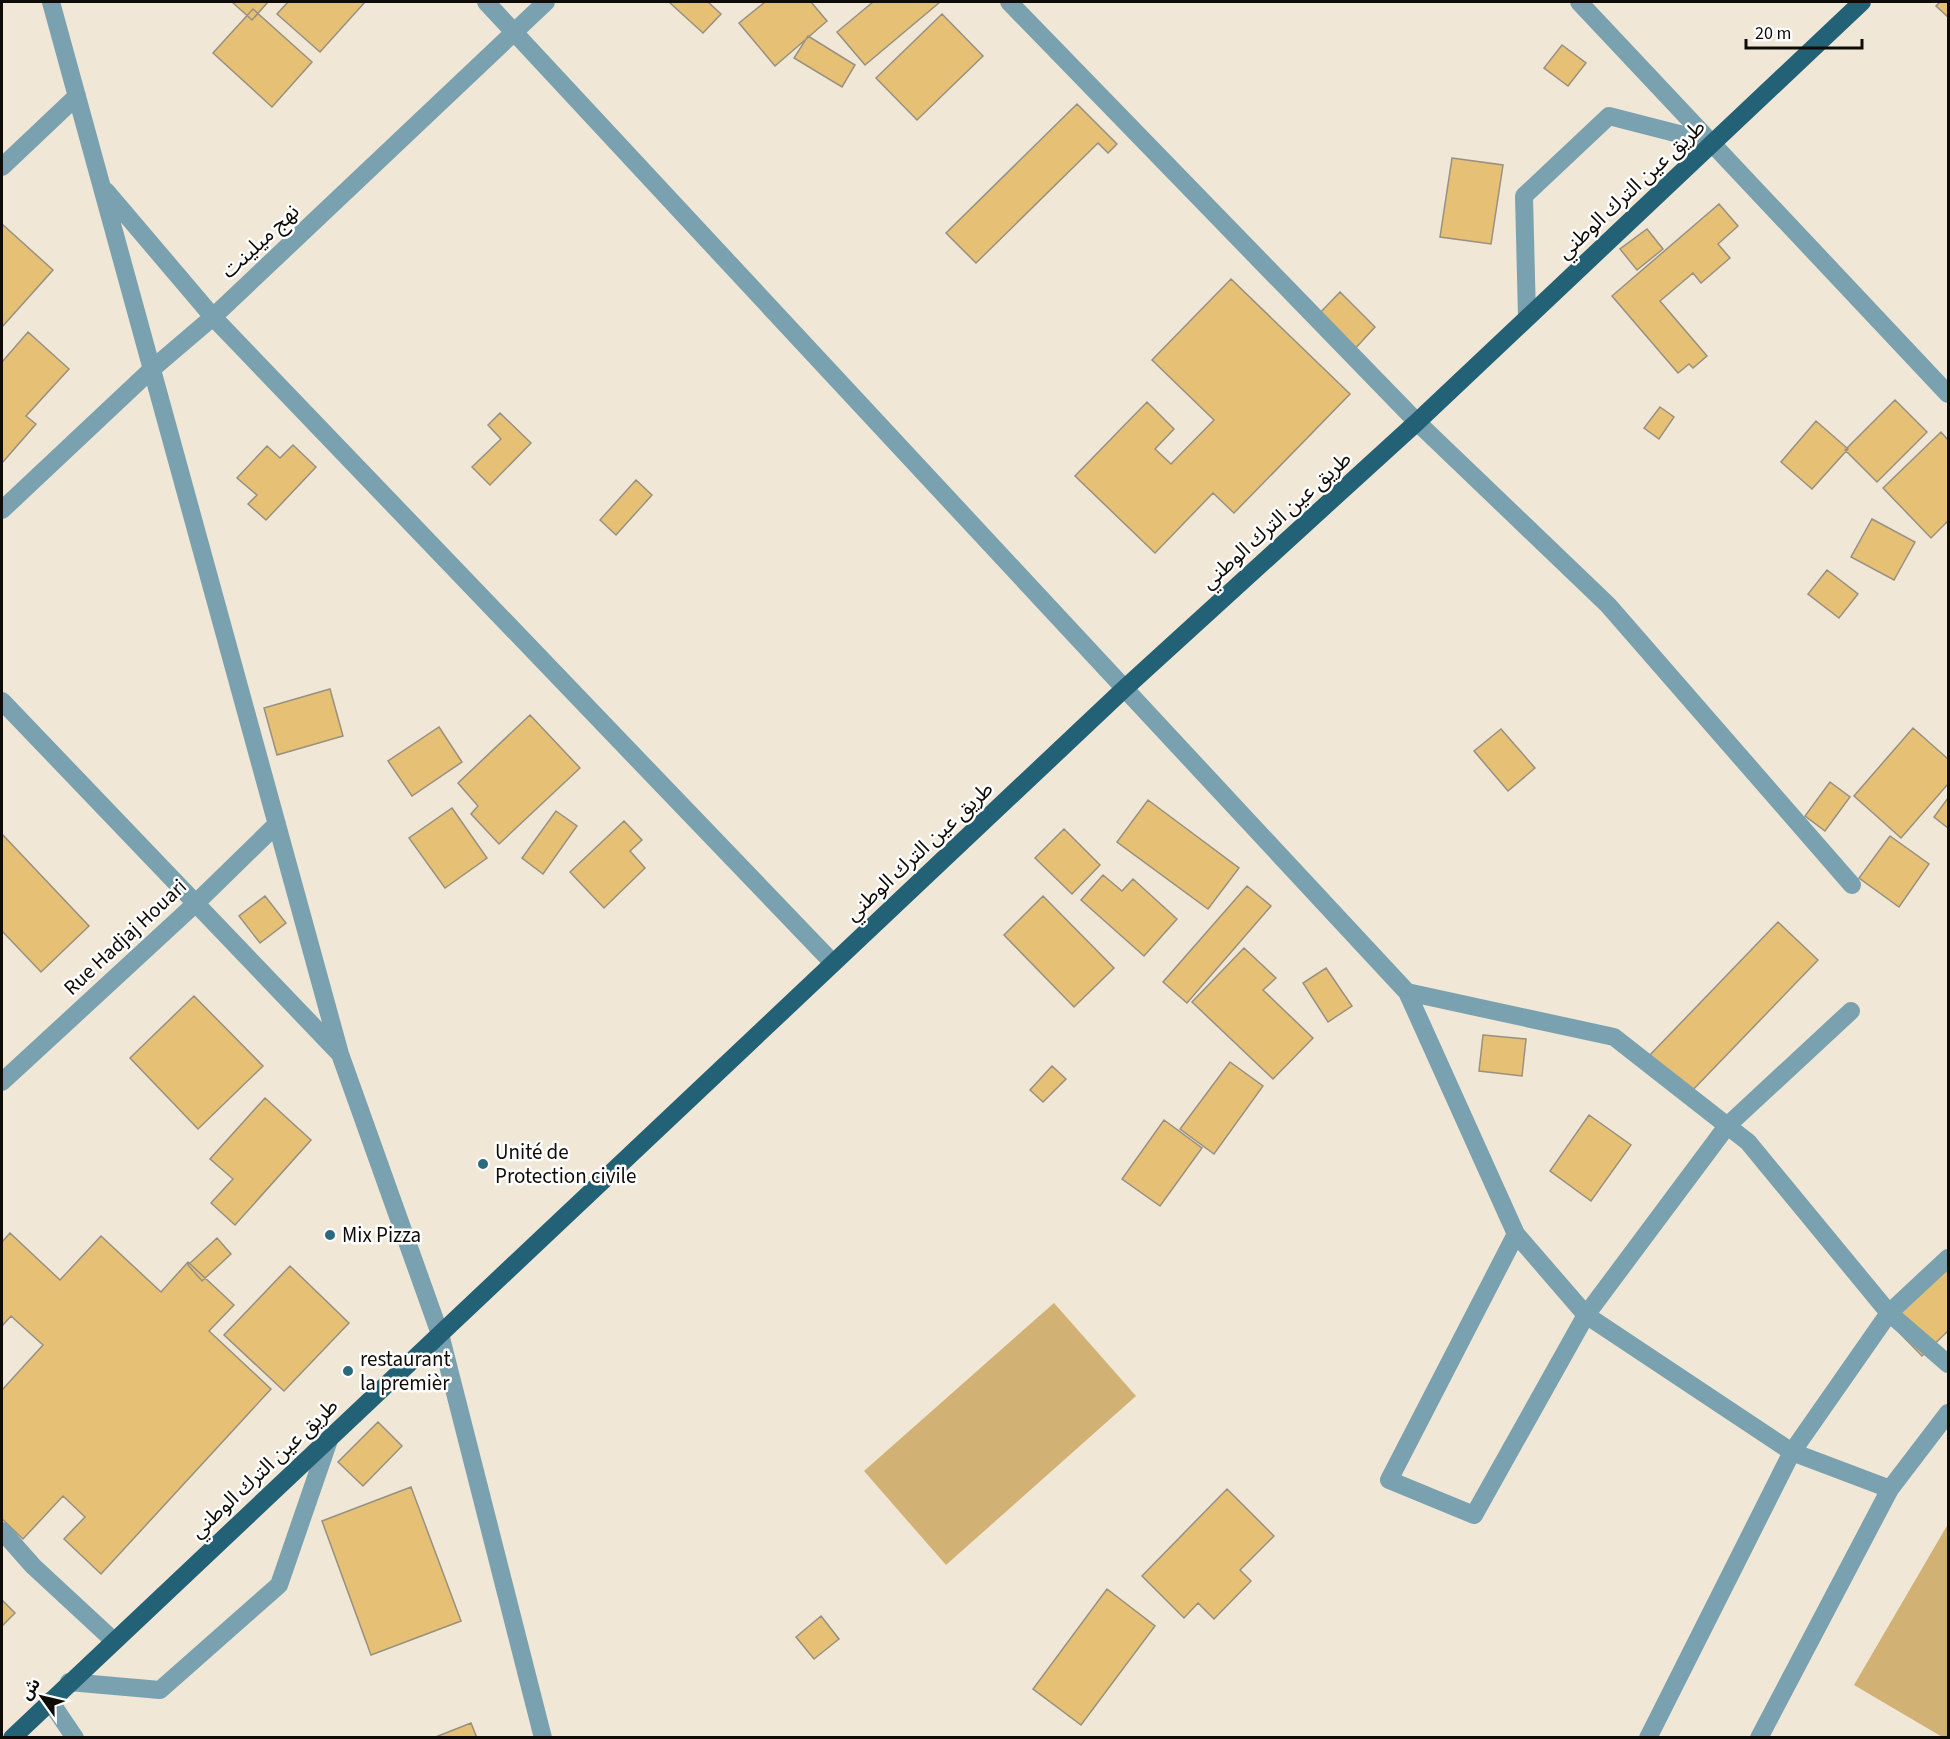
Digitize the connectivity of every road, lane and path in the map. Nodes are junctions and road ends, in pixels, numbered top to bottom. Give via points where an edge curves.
1 (51, 2) edge
2 (486, 2) edge
3 (546, 2) edge
4 (1009, 2) edge
5 (1579, 2) edge
6 (1862, 2) edge
7 (514, 31) junction
8 (77, 96) junction
9 (1714, 143) junction
10 (2, 167) edge
11 (103, 188) junction
12 (213, 317) junction
13 (1527, 317) junction
14 (152, 369) junction
15 (1948, 394) edge
16 (1417, 422) junction
17 (2, 510) edge
18 (1124, 689) junction
19 (2, 701) edge
20 (277, 824) junction
21 (1852, 885) dead end
22 (195, 904) junction
23 (833, 963) junction
24 (1407, 992) junction
25 (1851, 1011) dead end
26 (340, 1054) junction
27 (2, 1082) edge
28 (1727, 1126) junction
29 (1516, 1234) junction
30 (1948, 1258) edge
31 (1889, 1313) junction
32 (1586, 1314) junction
33 (440, 1334) junction
34 (1948, 1364) edge
35 (1948, 1413) edge
36 (330, 1437) junction
37 (1792, 1452) junction
38 (1890, 1489) junction
39 (2, 1532) edge
40 (114, 1641) junction
41 (69, 1682) junction
42 (50, 1701) junction
43 (12, 1737) edge
44 (75, 1737) edge
45 (543, 1737) edge
46 (1648, 1737) edge
47 (1759, 1737) edge

1 - 8 street
2 - 7 street
3 - 7 street, نهج ميلينت
4 - 16 street
5 - 9 street
6 - 9 main road, طريق عين الترك الوطني
7 - 12 street, نهج ميلينت
7 - 18 street
8 - 10 street
8 - 11 street
9 - 13 main road, طريق عين الترك الوطني
9 - 13 street via 1609,116 1524,196
9 - 15 street
11 - 12 street
11 - 14 street
12 - 14 street, نهج ميلينت
12 - 23 street
13 - 16 main road, طريق عين الترك الوطني
14 - 17 street, نهج ميلينت
14 - 20 street
16 - 18 main road, طريق عين الترك الوطني
16 - 21 street via 1608,605
18 - 23 main road, طريق عين الترك الوطني
18 - 24 street
19 - 22 street
20 - 22 street, Rue Hadjaj Houari
20 - 26 street
22 - 26 street
22 - 27 street, Rue Hadjaj Houari
23 - 33 main road, طريق عين الترك الوطني
24 - 28 street via 1614,1036
24 - 29 street
25 - 28 street
26 - 33 street
28 - 31 street via 1748,1142
28 - 32 street
29 - 32 street
29 - 32 street via 1389,1480 1474,1515
30 - 31 street
31 - 34 street
31 - 37 street
32 - 37 street
33 - 36 main road, طريق عين الترك الوطني
33 - 45 street
35 - 38 street
36 - 40 main road, طريق عين الترك الوطني
36 - 41 street via 279,1585 160,1690
37 - 38 street
37 - 46 street
38 - 47 street
39 - 40 street
40 - 41 main road, طريق عين الترك الوطني
41 - 42 main road, طريق عين الترك الوطني
42 - 43 main road, طريق عين الترك الوطني
42 - 44 street

